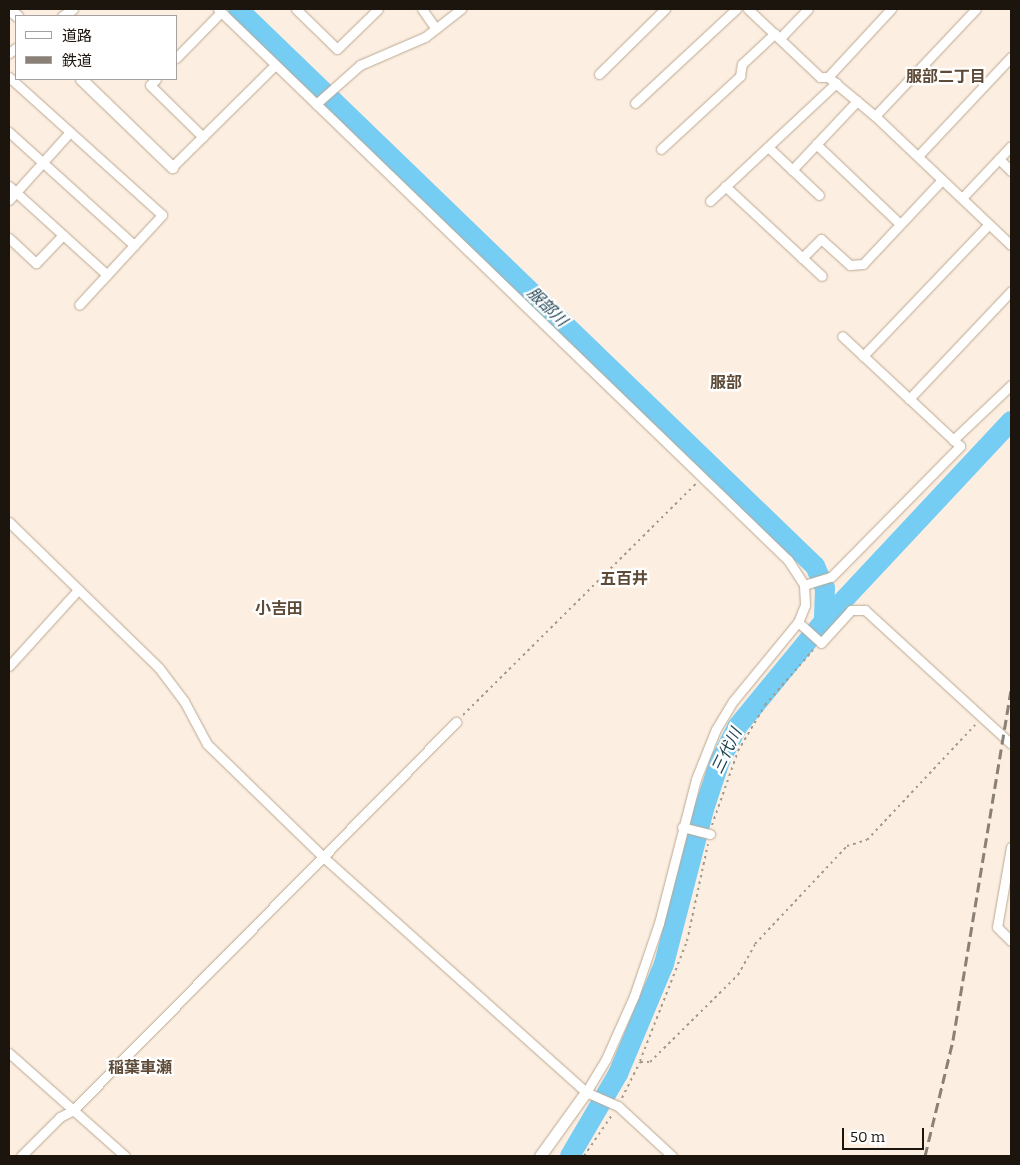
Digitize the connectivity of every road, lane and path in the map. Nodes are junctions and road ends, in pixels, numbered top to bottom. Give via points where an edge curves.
1 (296, 9) edge
2 (378, 9) edge
3 (422, 9) edge
4 (461, 9) edge
5 (665, 9) edge
6 (736, 9) edge
7 (748, 9) edge
8 (808, 9) edge
9 (891, 9) edge
10 (976, 9) edge
11 (220, 10) edge
12 (436, 29) junction
13 (777, 36) junction
14 (178, 56) edge
15 (1011, 57) edge
16 (275, 65) junction
17 (599, 74) dead end
18 (9, 77) edge
19 (82, 80) edge
20 (155, 80) edge
21 (832, 80) junction
22 (857, 101) junction
23 (634, 103) dead end
24 (316, 104) junction
25 (875, 116) junction
26 (9, 132) edge
27 (70, 132) junction
28 (203, 137) junction
29 (816, 144) junction
30 (768, 146) junction
31 (1011, 146) edge
32 (661, 149) dead end
33 (918, 156) junction
34 (999, 159) junction
35 (43, 163) junction
36 (172, 167) joint
37 (792, 170) junction
38 (1011, 171) edge
39 (942, 180) junction
40 (725, 186) junction
41 (12, 189) edge
42 (819, 195) dead end
43 (962, 198) junction
44 (9, 200) edge
45 (710, 201) dead end
46 (900, 224) junction
47 (989, 224) junction
48 (62, 235) junction
49 (9, 238) edge
50 (134, 245) junction
51 (1011, 245) edge
52 (802, 258) junction
53 (107, 275) junction
54 (822, 276) dead end
55 (1011, 291) edge
56 (79, 305) dead end
57 (842, 336) dead end
58 (863, 356) junction
59 (1011, 384) edge
60 (909, 399) junction
61 (954, 440) junction
62 (702, 478) junction
63 (9, 522) edge
64 (807, 584) junction
65 (77, 591) junction
66 (799, 624) junction
67 (819, 642) junction
68 (9, 666) edge
69 (983, 717) junction
70 (456, 722) joint
71 (1011, 744) edge
72 (683, 827) junction
73 (709, 833) junction
74 (1011, 847) edge
75 (322, 855) junction
76 (1011, 874) edge
77 (1004, 882) junction
78 (1011, 941) edge
79 (9, 1053) edge
80 (640, 1062) junction
81 (589, 1094) junction
82 (616, 1105) junction
83 (72, 1111) junction
84 (21, 1156) edge
85 (125, 1156) edge
86 (540, 1156) edge
87 (584, 1156) edge
88 (672, 1156) edge

1 - 2 street via 337,49
3 - 12 street
4 - 12 street
5 - 17 street
6 - 23 street
7 - 13 street
8 - 13 street
9 - 21 street
10 - 25 street
11 - 14 street
11 - 16 street
12 - 24 street via 392,53 360,65
13 - 21 street via 820,77
13 - 32 street via 742,64 740,76
15 - 33 street
16 - 24 street
16 - 28 street
18 - 27 street
19 - 36 street
20 - 28 street via 150,85
21 - 22 street
21 - 30 street
22 - 25 street
22 - 29 street
24 - 62 street
25 - 33 street
26 - 35 street
27 - 35 street
27 - 50 street via 162,215
28 - 36 street
29 - 37 street
29 - 46 street
30 - 37 street
30 - 40 street
31 - 34 street
33 - 39 street
34 - 38 street
34 - 43 street
35 - 41 street
35 - 50 street
37 - 42 street
39 - 43 street
39 - 46 street
40 - 45 street
40 - 52 street
41 - 44 street
41 - 48 street
43 - 47 street
46 - 52 street via 863,264 850,265 821,239
47 - 51 street
47 - 58 street
48 - 49 street via 36,263
48 - 53 street
50 - 53 street
52 - 54 street
53 - 56 street
55 - 60 street
57 - 58 street
58 - 60 street
59 - 61 street
60 - 61 street
61 - 64 street via 960,446 831,577
62 - 64 street via 788,560
62 - 70 path
63 - 65 street
64 - 66 street
65 - 68 street
65 - 75 street via 160,668 184,702 207,744
66 - 67 street
66 - 72 street via 733,701 716,729 696,779
67 - 69 street via 851,610 865,610
67 - 73 path via 766,705 738,751
69 - 71 street
69 - 80 path via 866,840 847,846 840,853 755,944 738,975 650,1062
70 - 75 street
72 - 73 street
72 - 81 street via 659,923 634,996
73 - 80 path via 687,941
74 - 77 street
75 - 81 street
75 - 83 street
76 - 77 street
77 - 78 street via 997,927
79 - 83 street
80 - 82 path
81 - 82 street
81 - 86 street
82 - 87 path
82 - 88 street
83 - 84 street via 60,1117
83 - 85 street

